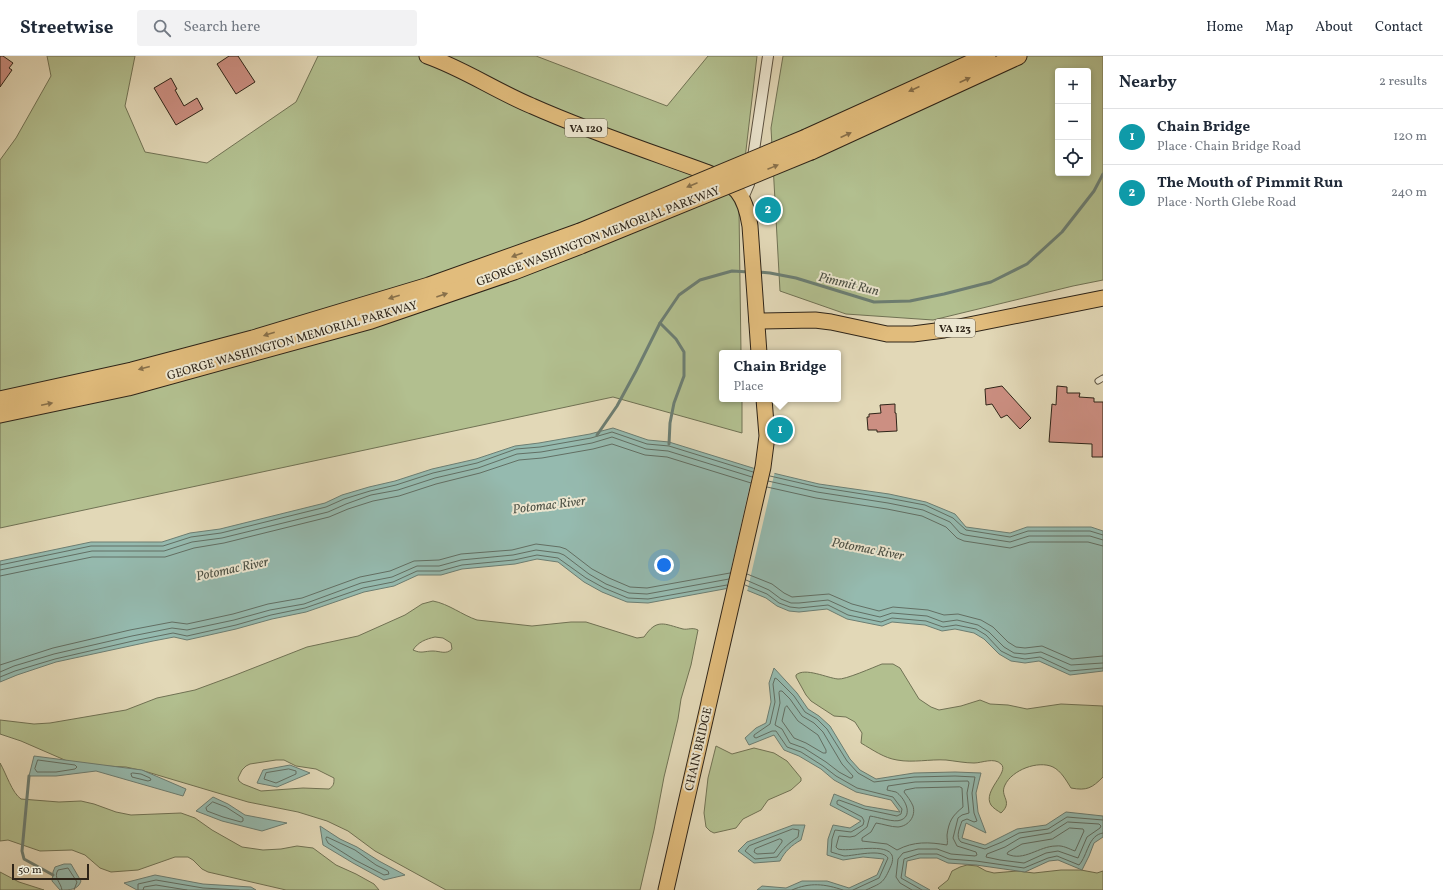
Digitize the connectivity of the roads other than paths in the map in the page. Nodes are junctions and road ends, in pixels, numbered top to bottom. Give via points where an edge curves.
1 (427, 56) edge
2 (768, 56) edge
3 (987, 56) edge
4 (1018, 56) edge
5 (808, 144) junction
6 (742, 198) junction
7 (1103, 298) edge
8 (757, 321) junction
9 (759, 350) edge
10 (764, 402) edge
11 (4, 406) edge
12 (666, 890) edge

1 - 6 main road, VA 120 via 545,112 713,175 731,185
2 - 6 street via 749,184
3 -> 5 highway, GEORGE WASHINGTON MEMORIAL PARKWAY
5 -> 4 highway, GEORGE WASHINGTON MEMORIAL PARKWAY
5 - 11 highway, GEORGE WASHINGTON MEMORIAL PARKWAY, bridge via 580,239 253,339
6 - 8 main road, VA 120 via 750,226
7 - 8 main road, VA 123 via 913,334 886,334 815,320
8 - 9 main road
10 - 12 main road, CHAIN BRIDGE via 767,436 762,473

